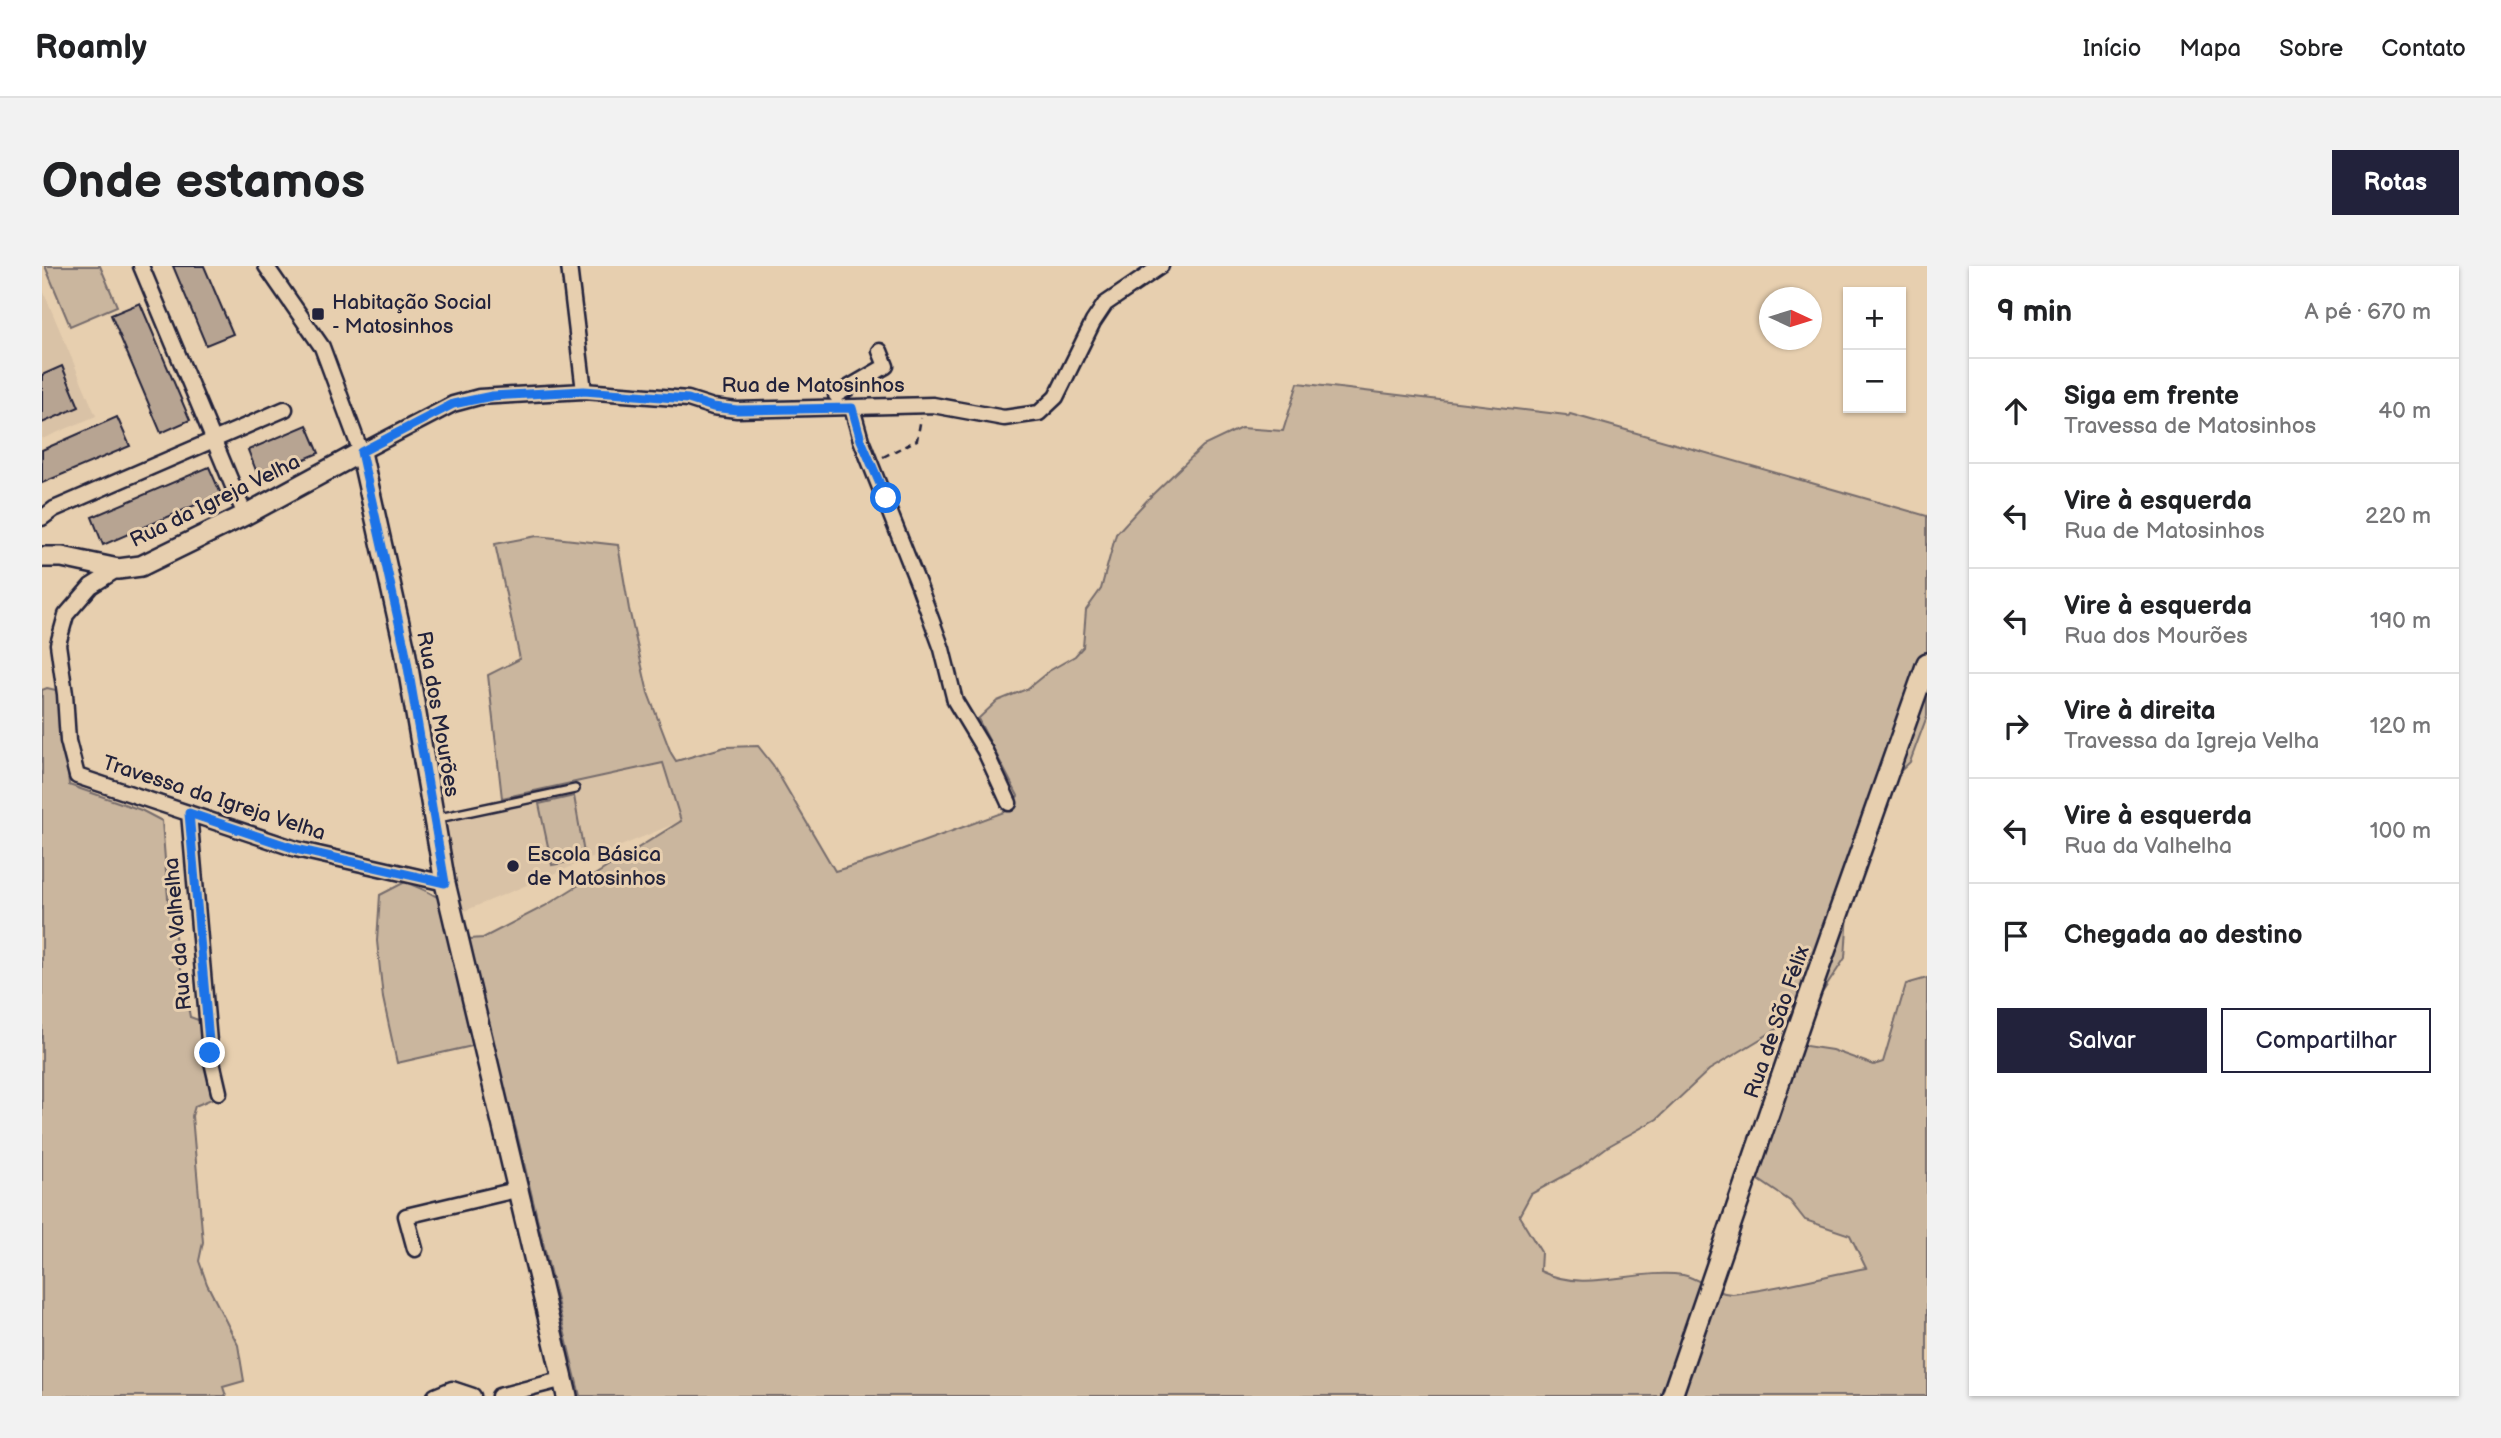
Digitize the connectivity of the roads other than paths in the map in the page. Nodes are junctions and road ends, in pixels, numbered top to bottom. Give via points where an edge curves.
1 (141, 266) edge
2 (267, 266) edge
3 (569, 266) edge
4 (1161, 266) edge
5 (880, 351) dead end
6 (584, 391) junction
7 (836, 394) dead end
8 (852, 408) junction
9 (285, 409) dead end
10 (214, 440) junction
11 (361, 452) junction
12 (244, 515) junction
13 (42, 518) edge
14 (42, 557) edge
15 (118, 569) junction
16 (1927, 663) edge
17 (575, 789) dead end
18 (1009, 803) dead end
19 (189, 813) junction
20 (434, 819) junction
21 (445, 883) junction
22 (219, 1092) dead end
23 (516, 1189) junction
24 (415, 1249) dead end
25 (565, 1388) edge
26 (435, 1396) edge
27 (473, 1396) edge
28 (499, 1396) edge
29 (1672, 1396) edge

1 - 10 street
2 - 11 street, Rua dos Mourões via 322,347
3 - 6 street
4 - 8 street, Rua de Matosinhos via 1105,304 1056,397 1039,413 1003,418 933,405
5 - 7 street via 886,366
6 - 8 street, Rua de Matosinhos via 688,399 737,410
6 - 11 street, Rua de Matosinhos via 465,400
8 - 18 street via 942,649 955,701
9 - 10 street
10 - 12 street
10 - 13 street
11 - 12 street, Rua da Igreja Velha
11 - 20 street, Rua dos Mourões via 405,650
12 - 15 street, Rua da Igreja Velha via 150,562
14 - 15 street, Rua da Igreja Velha
15 - 19 street, Travessa da Igreja Velha via 91,586 66,615 58,644 68,741 77,776
16 - 29 street, Rua de São Félix
17 - 20 lane
19 - 21 street, Travessa da Igreja Velha via 296,849
19 - 22 street, Rua da Valhelha via 210,1053
20 - 21 street, Rua dos Mourões
21 - 23 street, Rua dos Mourões
23 - 24 street via 407,1216
23 - 25 street, Rua dos Mourões
25 - 28 street
26 - 27 street via 452,1389

